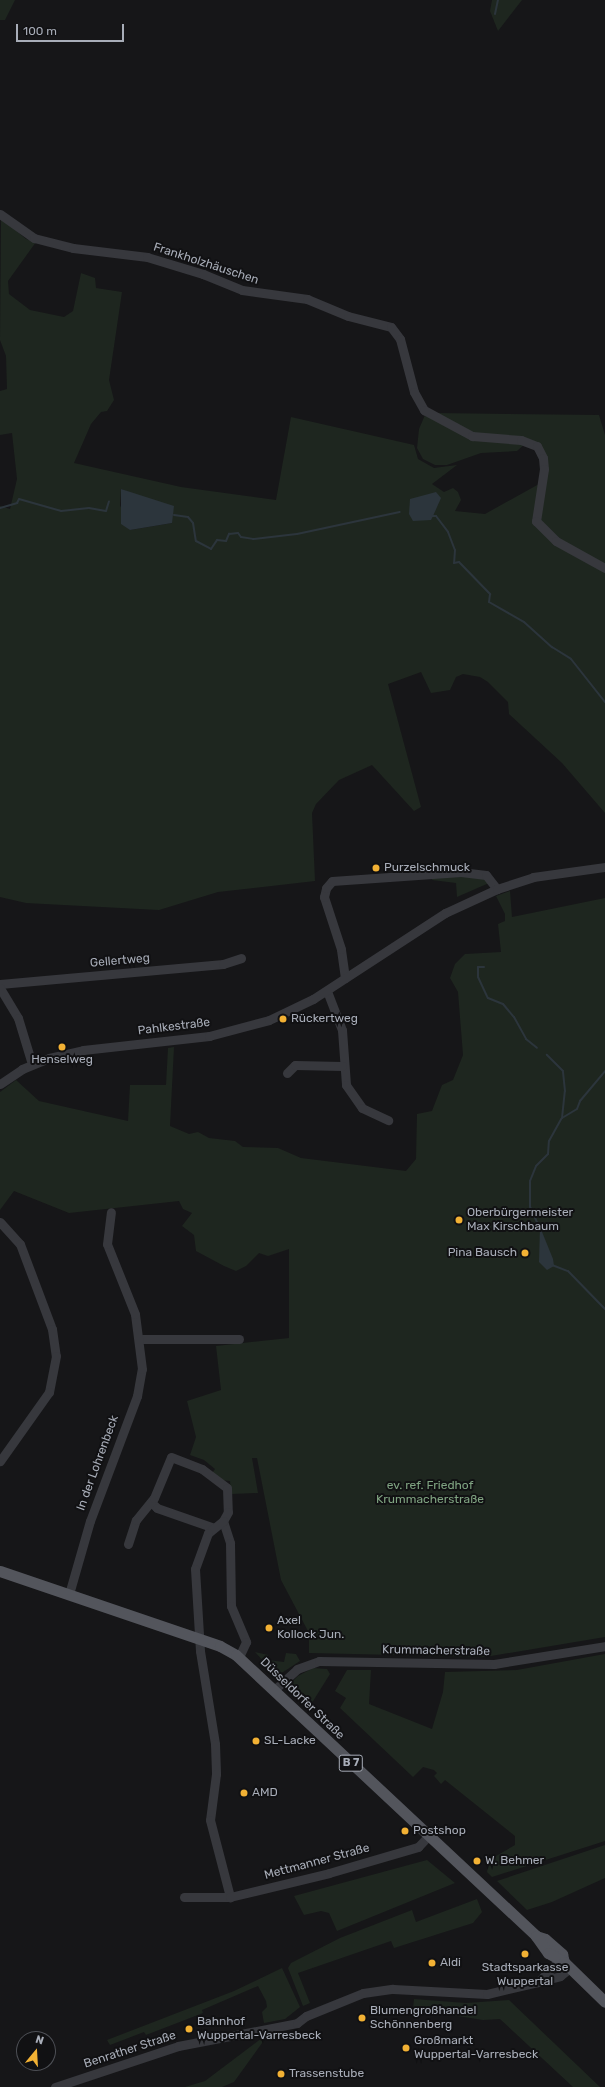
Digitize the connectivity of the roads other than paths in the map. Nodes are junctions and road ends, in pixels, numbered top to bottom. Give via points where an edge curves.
1 (0, 214) edge
2 (605, 568) edge
3 (605, 867) edge
4 (497, 890) junction
5 (241, 958) dead end
6 (346, 978) junction
7 (0, 984) edge
8 (0, 988) edge
9 (327, 991) junction
10 (32, 1064) junction
11 (342, 1066) junction
12 (287, 1073) dead end
13 (0, 1084) edge
14 (388, 1120) dead end
15 (111, 1212) dead end
16 (0, 1222) edge
17 (140, 1339) junction
18 (239, 1339) dead end
19 (0, 1461) edge
20 (151, 1502) junction
21 (223, 1521) junction
22 (214, 1528) junction
23 (128, 1544) dead end
24 (0, 1571) edge
25 (69, 1594) junction
26 (201, 1639) junction
27 (605, 1646) edge
28 (239, 1657) junction
29 (274, 1690) junction
30 (429, 1835) junction
31 (184, 1897) dead end
32 (230, 1897) junction
33 (564, 1964) junction
34 (605, 2002) edge
35 (55, 2087) edge

1 - 2 street, Frankholzhäuschen via 40,240 73,248 158,260 242,290 307,299 348,316 391,327 400,339 414,392 424,410 472,436 521,440 537,446 544,469 536,521 556,541
3 - 4 street, Pahlkestraße via 533,877
4 - 6 street, Pahlkestraße via 428,923
4 - 6 street via 486,875 460,872 332,882 326,888 324,897 341,949
5 - 7 street, Gellertweg via 223,964
6 - 9 street, Pahlkestraße
8 - 10 street via 18,1018
9 - 10 street, Pahlkestraße via 285,1013 241,1029 209,1036 83,1050
9 - 11 street via 342,1030
10 - 13 street, Pahlkestraße
11 - 12 street via 296,1065
11 - 14 street via 346,1084 357,1103 374,1115
15 - 17 street, In der Lohrenbeck via 107,1244 129,1298
16 - 19 street via 20,1244 52,1329 56,1356 48,1392
17 - 18 street
17 - 25 street, In der Lohrenbeck via 142,1369 137,1396 90,1522
20 - 21 street via 172,1457 202,1469 227,1488 228,1512
20 - 22 street via 157,1508
20 - 23 street via 136,1520
21 - 22 street
21 - 28 street via 230,1543 231,1606 246,1642
22 - 26 street via 207,1534 195,1569
24 - 25 main road, Düsseldorfer Straße / B 7
25 - 26 main road, Düsseldorfer Straße / B 7
26 - 28 main road, Düsseldorfer Straße / B 7
26 - 32 street via 215,1744 216,1774 210,1820
27 - 29 street, Krummacherstraße via 494,1664 319,1661 297,1669
28 - 29 main road, Düsseldorfer Straße / B 7
29 - 30 main road, Düsseldorfer Straße / B 7
30 - 32 street, Mettmanner Straße via 418,1847
30 - 33 main road, Düsseldorfer Straße / B 7 via 536,1936 545,1939 562,1954
31 - 32 street, Mettmanner Straße
33 - 34 main road, Düsseldorfer Straße / B 7
33 - 35 street, Benrather Straße via 560,1976 487,1994 394,1989 363,1993 306,2016 297,2023 178,2046

